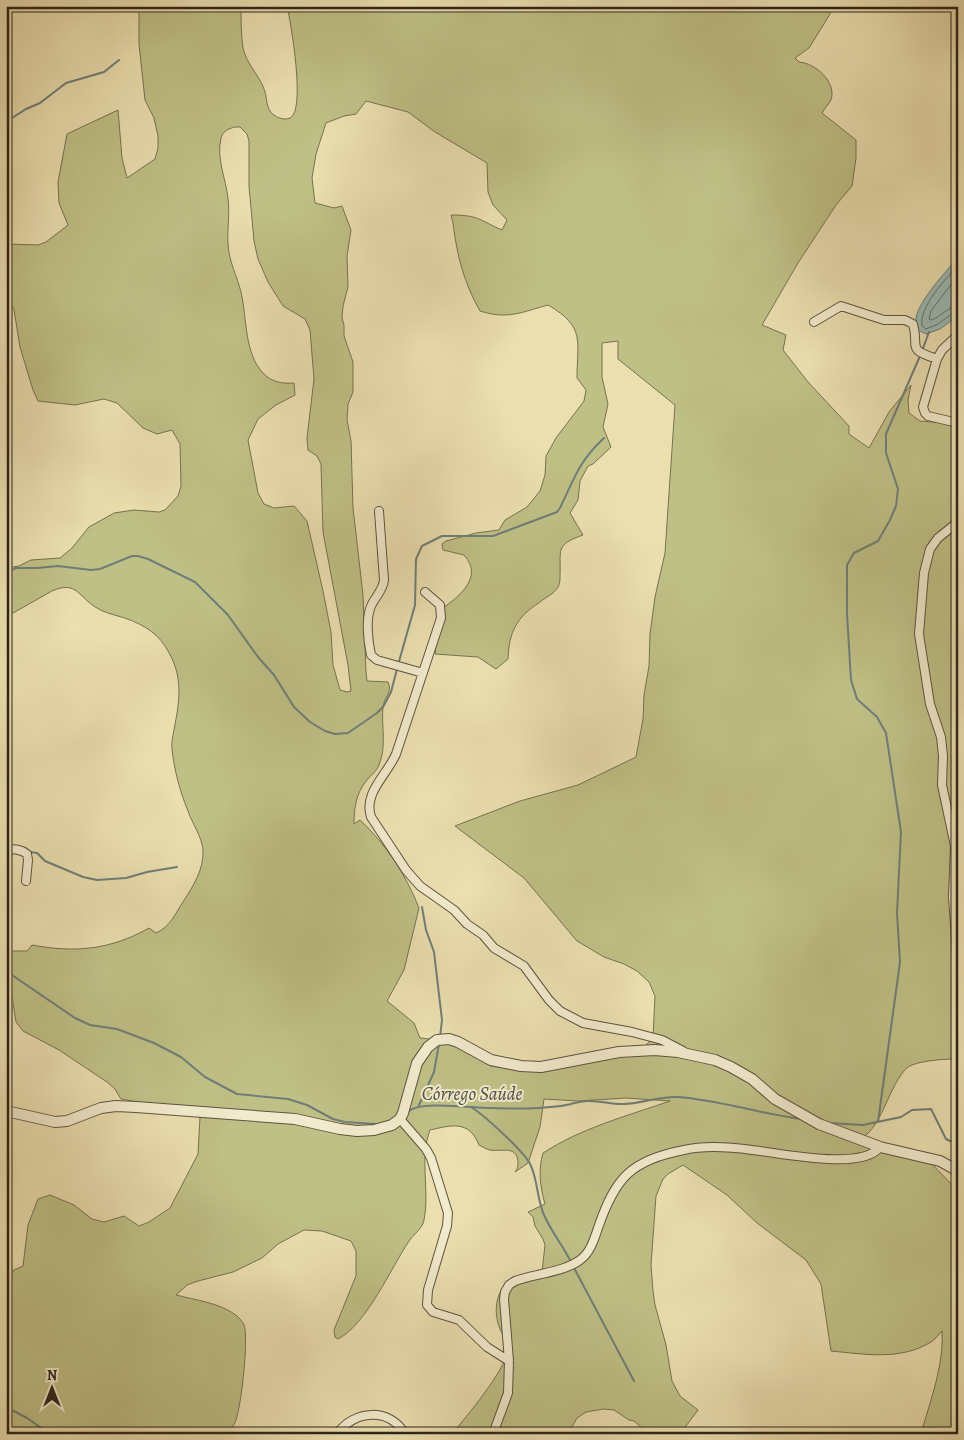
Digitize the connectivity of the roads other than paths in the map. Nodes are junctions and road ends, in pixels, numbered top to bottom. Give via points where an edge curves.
1 (814, 322) dead end
2 (958, 335) edge
3 (937, 359) junction
4 (958, 423) edge
5 (379, 511) dead end
6 (958, 522) edge
7 (425, 592) dead end
8 (423, 673) junction
9 (6, 871) edge
10 (26, 881) dead end
11 (958, 967) edge
12 (687, 1054) junction
13 (6, 1111) edge
14 (400, 1119) junction
15 (880, 1147) junction
16 (958, 1171) edge
17 (509, 1361) junction
18 (337, 1434) edge
19 (405, 1434) edge
20 (493, 1434) edge

1 - 3 street via 841,306 884,320 908,321 914,327 914,348 920,354
2 - 3 street
3 - 4 street via 923,410 928,416
5 - 8 street via 384,580 369,612 371,655
6 - 11 street via 938,538 928,556 919,634 930,704 941,737 942,785 956,846 953,897
7 - 8 street via 440,605 442,612
8 - 12 street via 396,754 373,791 369,804 371,817 406,870 420,886 454,910 494,948 524,966 560,1011 583,1023 662,1040
9 - 10 street via 8,850 25,852 28,860
12 - 14 street via 635,1050 541,1067 521,1066 491,1060 449,1039 437,1040 417,1064
12 - 15 street via 731,1067 796,1112
13 - 14 street via 55,1122 116,1106 146,1107 295,1119 357,1130 383,1128
14 - 17 street via 431,1158 448,1213 427,1305 433,1312 459,1320 487,1347
15 - 16 street via 940,1161
15 - 17 street via 874,1153 856,1158 815,1158 720,1147 689,1148 646,1160 621,1179 614,1189 589,1251 580,1261 565,1268 530,1275 509,1285 504,1299
17 - 20 street via 508,1393
18 - 19 street via 352,1420 372,1414 392,1420

